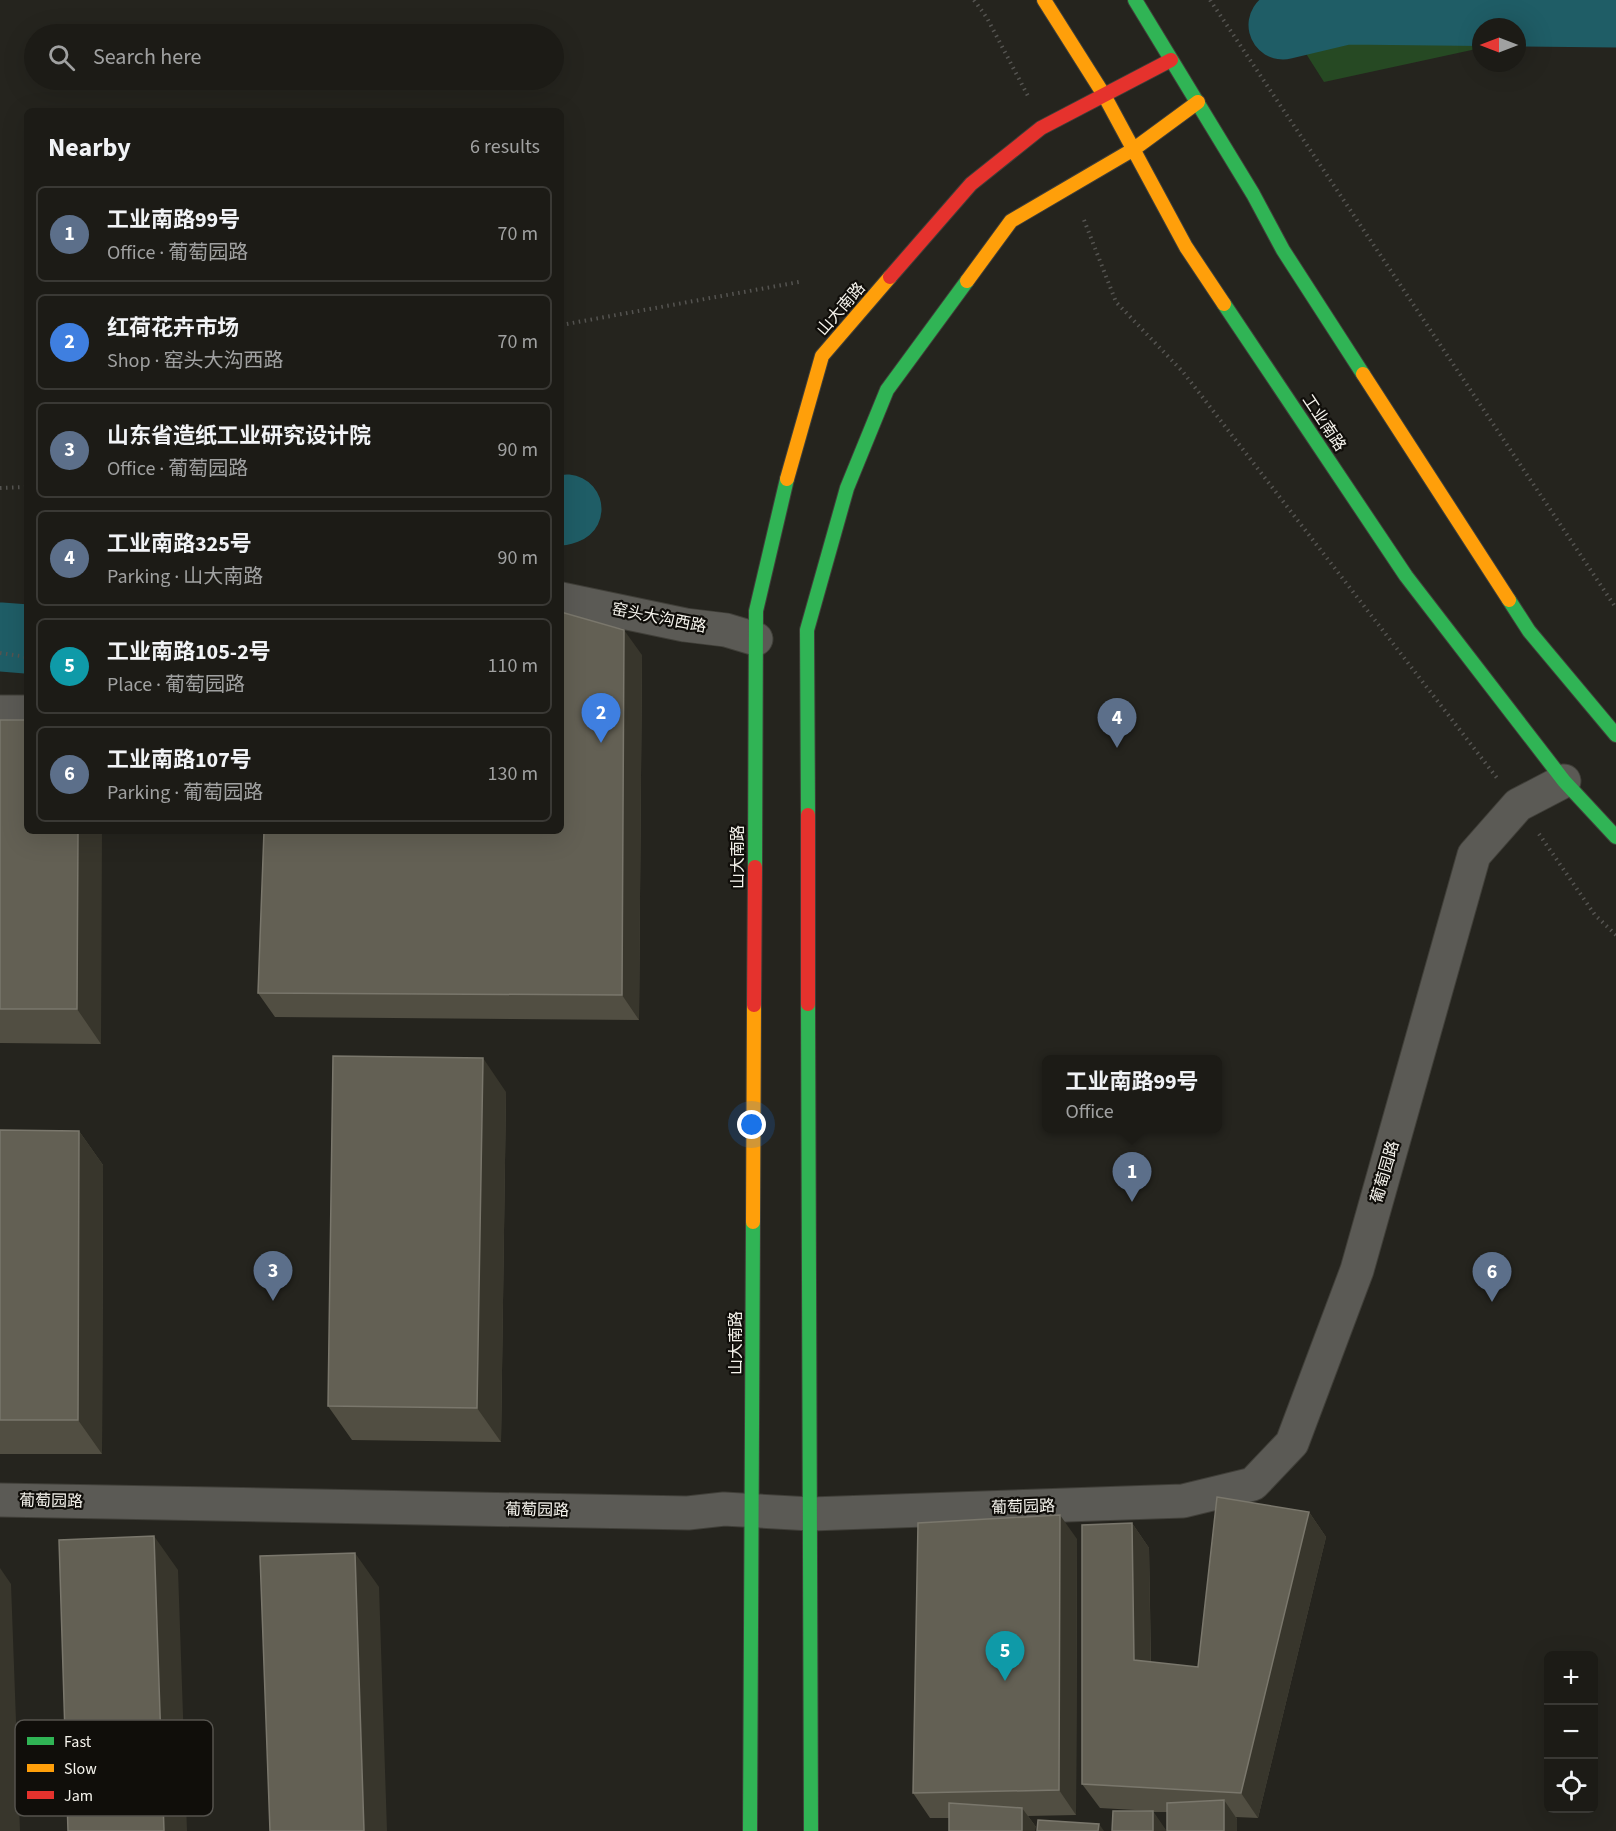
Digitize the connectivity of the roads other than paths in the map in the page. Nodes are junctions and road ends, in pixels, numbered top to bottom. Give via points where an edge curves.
1 (1044, 0) edge
2 (1135, 0) edge
3 (1171, 60) junction
4 (1104, 95) junction
5 (1198, 102) junction
6 (1134, 149) junction
7 (564, 600) edge
8 (756, 639) junction
9 (0, 712) edge
10 (24, 712) edge
11 (1616, 735) edge
12 (1564, 781) junction
13 (1616, 837) edge
14 (0, 1500) edge
15 (751, 1511) junction
16 (750, 1831) edge
17 (811, 1831) edge

1 - 4 main road, 工业南路
2 - 3 main road
3 - 4 main road, 山大南路
3 - 5 main road
4 - 6 main road, 工业南路
4 - 8 main road, 山大南路 via 1041,128 971,184 822,356 785,484 756,611
5 - 6 main road
5 - 11 main road via 1283,249 1529,631
6 - 12 main road, 工业南路 via 1186,248 1406,576
6 - 17 main road via 1011,221 887,390 847,488 807,630
7 - 8 street, 窑头大沟西路
8 - 15 main road, 山大南路
9 - 10 street
12 - 13 main road, 工业南路
12 - 15 street, 葡萄园路 via 1518,805 1474,855 1357,1270 1292,1443 1253,1484 1184,1501 811,1514
14 - 15 street, 葡萄园路
15 - 16 main road, 山大南路

